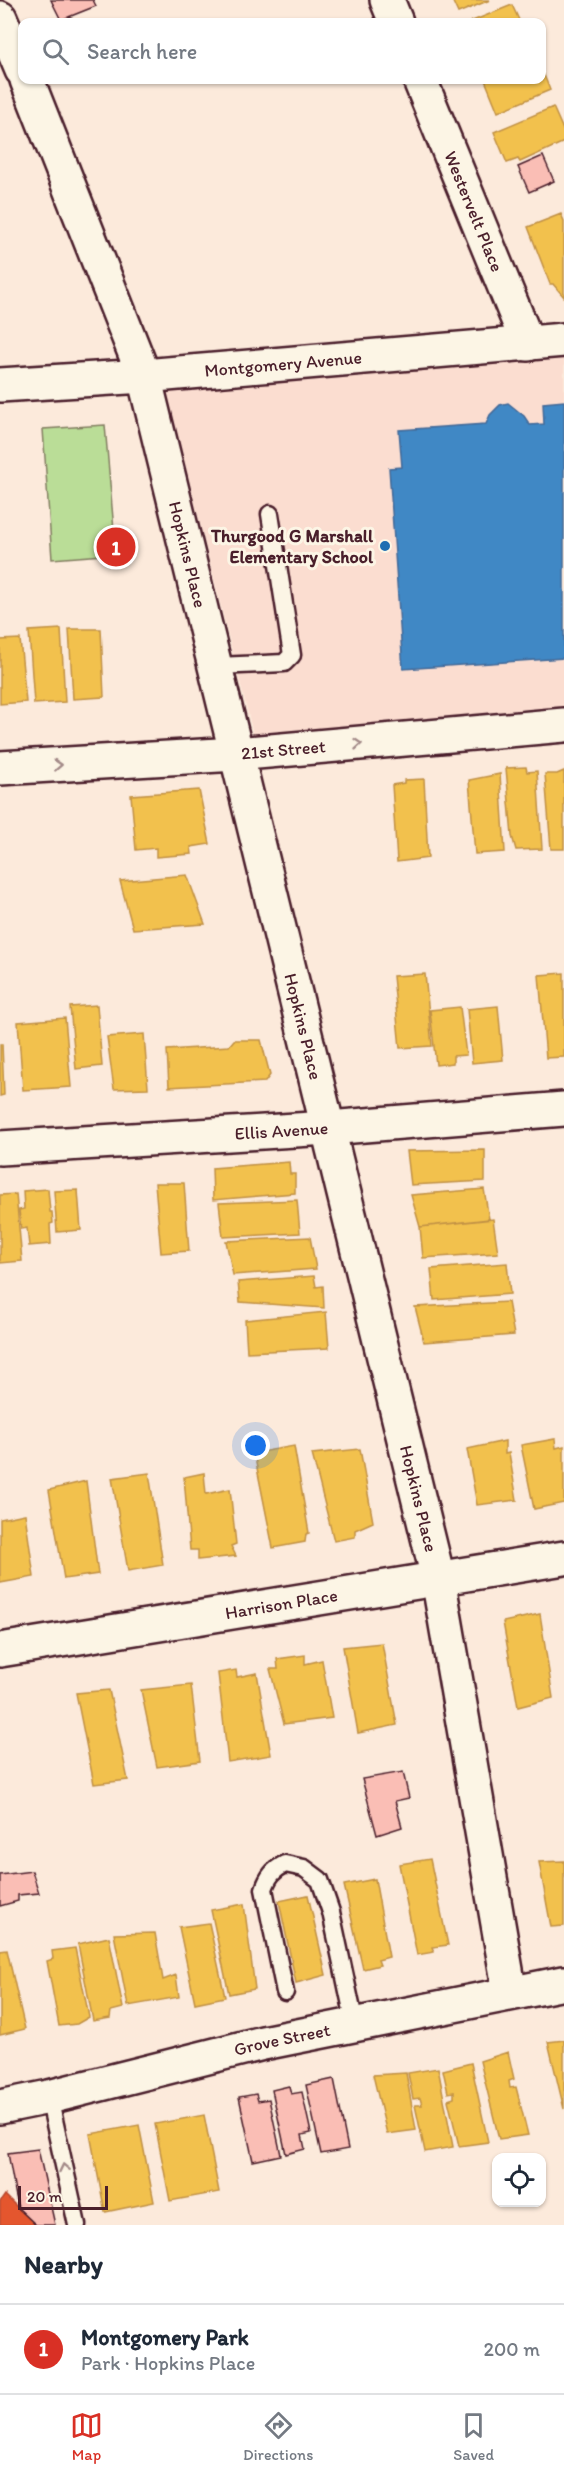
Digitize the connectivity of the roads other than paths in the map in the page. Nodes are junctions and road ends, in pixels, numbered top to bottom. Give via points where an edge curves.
1 (387, 0) edge
2 (0, 18) edge
3 (394, 18) edge
4 (18, 61) edge
5 (29, 84) edge
6 (422, 84) edge
7 (564, 340) edge
8 (528, 344) junction
9 (144, 376) junction
10 (0, 385) edge
11 (270, 514) dead end
12 (217, 666) junction
13 (564, 725) edge
14 (236, 754) junction
15 (0, 768) edge
16 (564, 1109) edge
17 (328, 1128) junction
18 (0, 1148) edge
19 (564, 1558) edge
20 (438, 1578) junction
21 (0, 1650) edge
22 (564, 1983) edge
23 (285, 1992) dead end
24 (510, 1993) junction
25 (355, 2024) junction
26 (49, 2097) junction
27 (0, 2107) edge
28 (77, 2225) edge

1 - 3 street
2 - 4 street
5 - 9 street, Hopkins Place
6 - 8 street, Westervelt Place
7 - 8 street, Montgomery Avenue
8 - 9 street, Montgomery Avenue
9 - 10 street, Montgomery Avenue
9 - 12 street, Hopkins Place
11 - 12 lane via 292,655 284,663
12 - 14 street, Hopkins Place
14 -> 13 street, 21st Street
15 -> 14 street, 21st Street
14 - 17 street, Hopkins Place
16 - 17 street, Ellis Avenue
17 - 18 street, Ellis Avenue
17 - 20 street, Hopkins Place
19 - 20 street, Harrison Place
20 - 21 street, Harrison Place
20 - 24 street, Hopkins Place
22 - 24 street, Grove Street
23 - 25 lane via 264,1889 267,1879 285,1864 304,1868 320,1880 331,1912
24 - 25 street, Grove Street
25 - 26 street, Grove Street
26 - 27 street, Grove Street
28 -> 26 lane

